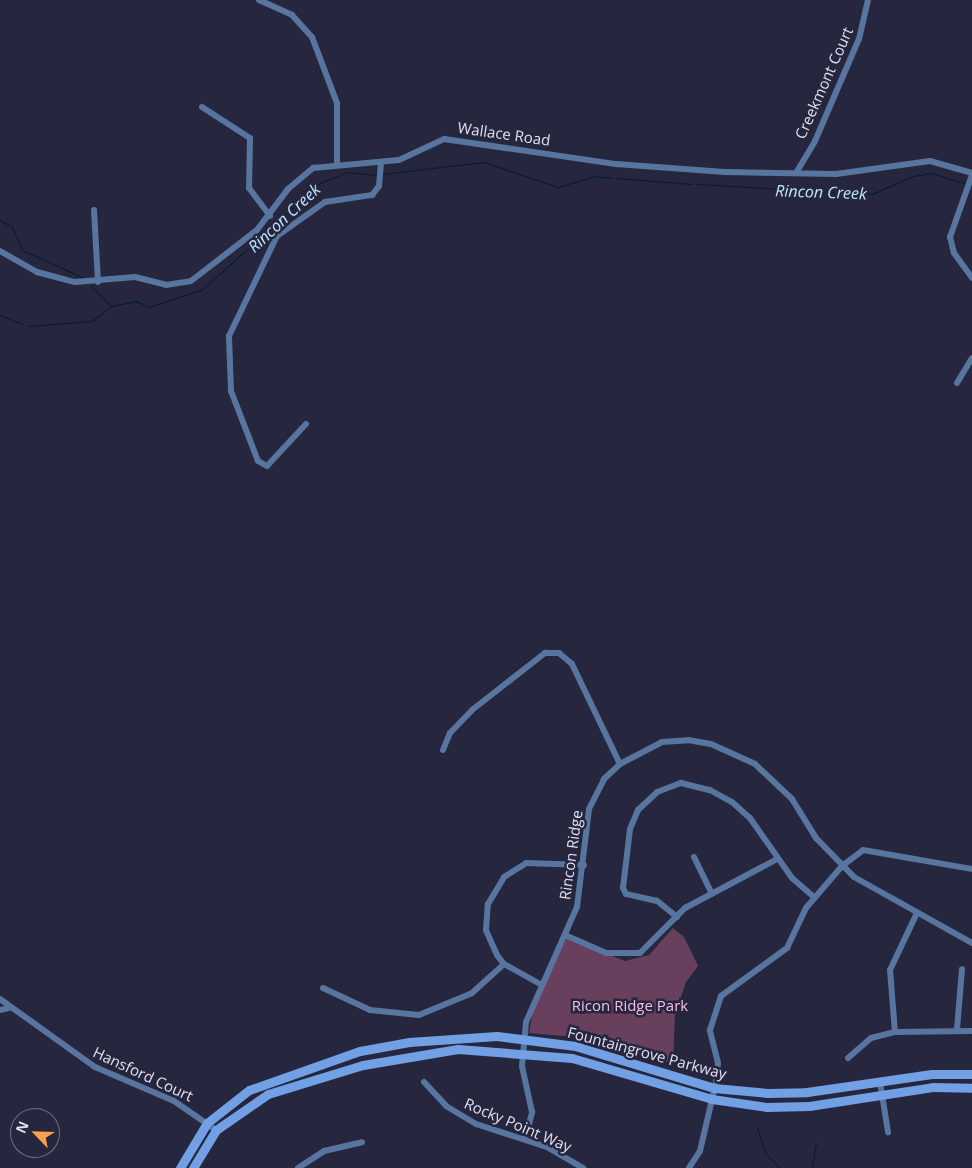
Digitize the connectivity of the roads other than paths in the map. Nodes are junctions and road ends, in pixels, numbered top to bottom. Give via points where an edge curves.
1 (259, 0) edge
2 (868, 0) edge
3 (202, 107) dead end
4 (381, 162) junction
5 (337, 164) junction
6 (796, 173) junction
7 (972, 174) edge
8 (94, 210) dead end
9 (270, 216) junction
10 (0, 251) edge
11 (972, 278) edge
12 (98, 282) junction
13 (972, 358) edge
14 (957, 383) dead end
15 (306, 424) dead end
16 (443, 750) dead end
17 (620, 764) junction
18 (694, 857) dead end
19 (777, 858) junction
20 (584, 865) junction
21 (842, 866) junction
22 (972, 869) edge
23 (712, 894) junction
24 (814, 897) junction
25 (916, 915) junction
26 (676, 916) junction
27 (565, 935) junction
28 (972, 943) edge
29 (504, 964) junction
30 (962, 969) dead end
31 (540, 984) junction
32 (323, 988) dead end
33 (0, 999) edge
34 (9, 1008) junction
35 (0, 1010) edge
36 (957, 1029) junction
37 (972, 1031) edge
38 (895, 1032) junction
39 (524, 1039) junction
40 (523, 1051) junction
41 (848, 1058) dead end
42 (972, 1074) edge
43 (424, 1082) dead end
44 (880, 1082) junction
45 (714, 1088) junction
46 (972, 1088) edge
47 (882, 1096) junction
48 (712, 1100) junction
49 (208, 1123) junction
50 (216, 1130) junction
51 (888, 1132) dead end
52 (526, 1139) junction
53 (362, 1142) dead end
54 (180, 1168) edge
55 (193, 1168) edge
56 (298, 1168) edge
57 (583, 1168) edge
58 (689, 1168) edge

1 - 5 street via 292,15 312,37 337,103
2 - 6 street, Creekmont Court via 859,39 815,141
3 - 9 street via 250,138 249,188
4 - 5 street, Wallace Road
4 - 6 street, Wallace Road via 399,160 455,139 616,164
4 - 15 street via 380,178 372,196 325,202 283,230 267,252 229,336 228,372 235,406 258,461 267,466
5 - 9 street, Wallace Road via 306,172
6 - 7 street, Wallace Road via 876,171 930,161
7 - 11 street via 950,237 954,253
8 - 12 street
9 - 12 street, Wallace Road via 197,279 176,285 135,277
10 - 12 street, Wallace Road via 49,276
13 - 14 street
16 - 17 street via 450,733 472,710 540,656 559,653 570,661
17 - 20 street, Rincon Ridge via 604,779 589,809
17 - 21 street, Rincon Ridge via 662,742 679,740 711,744 738,754 755,764 792,800 816,838
18 - 23 street
19 - 23 street
19 - 24 street
19 - 26 street via 750,818 710,790 681,783 656,792 633,818 624,891 657,901
20 - 27 street, Rincon Ridge via 579,898
20 - 29 street via 526,863 497,885 485,915 486,930
21 - 22 street via 863,850
21 - 24 street
21 - 25 street, Rincon Ridge
23 - 26 street
24 - 45 street via 787,948 721,996 710,1030 718,1063
25 - 28 street, Rincon Ridge
25 - 38 street via 890,970
26 - 27 street via 652,946 631,956 606,954
27 - 31 street, Rincon Ridge
29 - 31 street
29 - 32 street via 472,993 419,1015 370,1010
30 - 36 street
31 - 39 street, Rincon Ridge
33 - 34 street, Hansford Court
34 - 35 street
34 - 49 street, Hansford Court via 31,1019 95,1067 174,1100
36 - 37 street
36 - 38 street
38 - 41 street via 871,1038
39 - 40 street, Rincon Ridge
39 - 45 main road, Fountaingrove Parkway via 616,1056
39 - 49 main road, Fountaingrove Parkway via 458,1037 360,1051 263,1083
40 - 48 main road, Fountaingrove Parkway via 613,1067
40 - 50 main road, Fountaingrove Parkway via 458,1049 363,1065 268,1094
40 - 52 street, Rincon Ridge via 523,1072 532,1100
42 - 44 main road, Fountaingrove Parkway via 932,1074
43 - 52 street, Rocky Point Way via 446,1106 476,1124
44 - 45 main road, Fountaingrove Parkway via 807,1092
44 - 47 street
45 - 48 street
46 - 47 main road, Fountaingrove Parkway via 933,1088
47 - 48 main road, Fountaingrove Parkway via 793,1107
47 - 51 street
48 - 58 street via 700,1151
49 - 50 street, Hansford Court
49 - 54 main road, Fountaingrove Parkway
50 - 55 main road, Fountaingrove Parkway
52 - 57 street, Rocky Point Way
53 - 56 street via 324,1150

